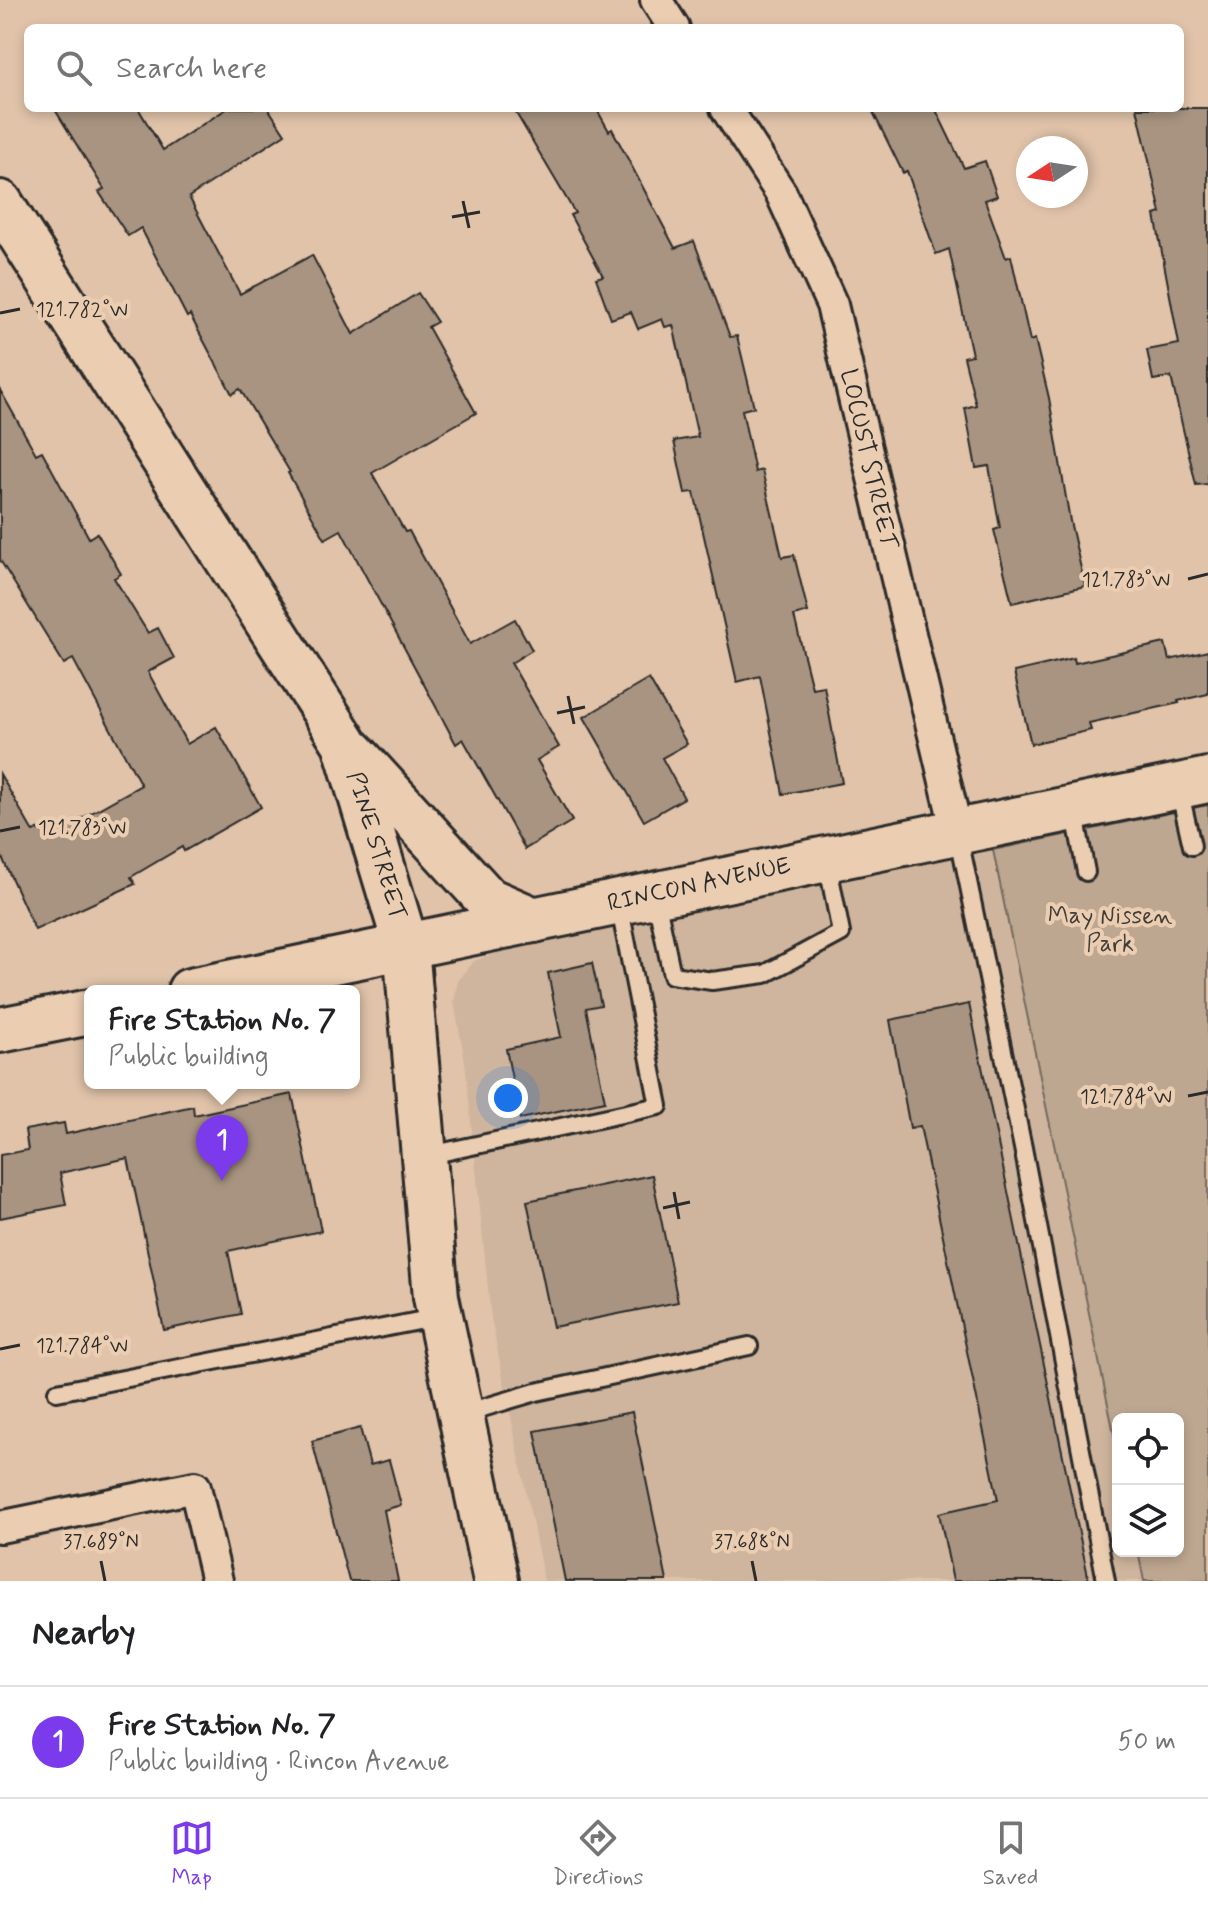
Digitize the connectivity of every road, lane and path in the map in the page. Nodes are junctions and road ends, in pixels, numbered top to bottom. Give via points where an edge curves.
1 (656, 0) edge
2 (671, 24) edge
3 (729, 112) edge
4 (0, 203) edge
5 (345, 743) junction
6 (1193, 783) edge
7 (1073, 808) junction
8 (957, 832) junction
9 (1192, 846) dead end
10 (826, 859) junction
11 (1086, 872) dead end
12 (637, 898) junction
13 (534, 920) junction
14 (406, 946) junction
15 (219, 985) edge
16 (84, 1013) edge
17 (0, 1030) edge
18 (424, 1156) junction
19 (440, 1317) junction
20 (749, 1346) dead end
21 (57, 1392) dead end
22 (461, 1414) junction
23 (0, 1527) edge
24 (217, 1581) edge
25 (496, 1581) edge
26 (1106, 1581) edge

1 - 2 street
3 - 8 street, LOCUST STREET via 781,193 832,305
4 - 5 street, PINE STREET
5 - 13 street via 488,900
5 - 14 street, PINE STREET
6 - 7 street, RINCON AVENUE
6 - 9 lane
7 - 8 street, RINCON AVENUE
7 - 11 lane
8 - 10 street, RINCON AVENUE
8 - 26 lane
10 - 12 street, RINCON AVENUE
10 - 12 lane via 841,933 765,974 712,981 672,975
12 - 13 street, RINCON AVENUE
12 - 18 lane via 659,1106
13 - 14 street, RINCON AVENUE
14 - 15 street, RINCON AVENUE
14 - 18 street, PINE STREET
16 - 17 street
18 - 19 street, PINE STREET
19 - 21 lane
19 - 22 street, PINE STREET
20 - 22 lane via 536,1392
22 - 25 street, PINE STREET
23 - 24 street via 195,1487

